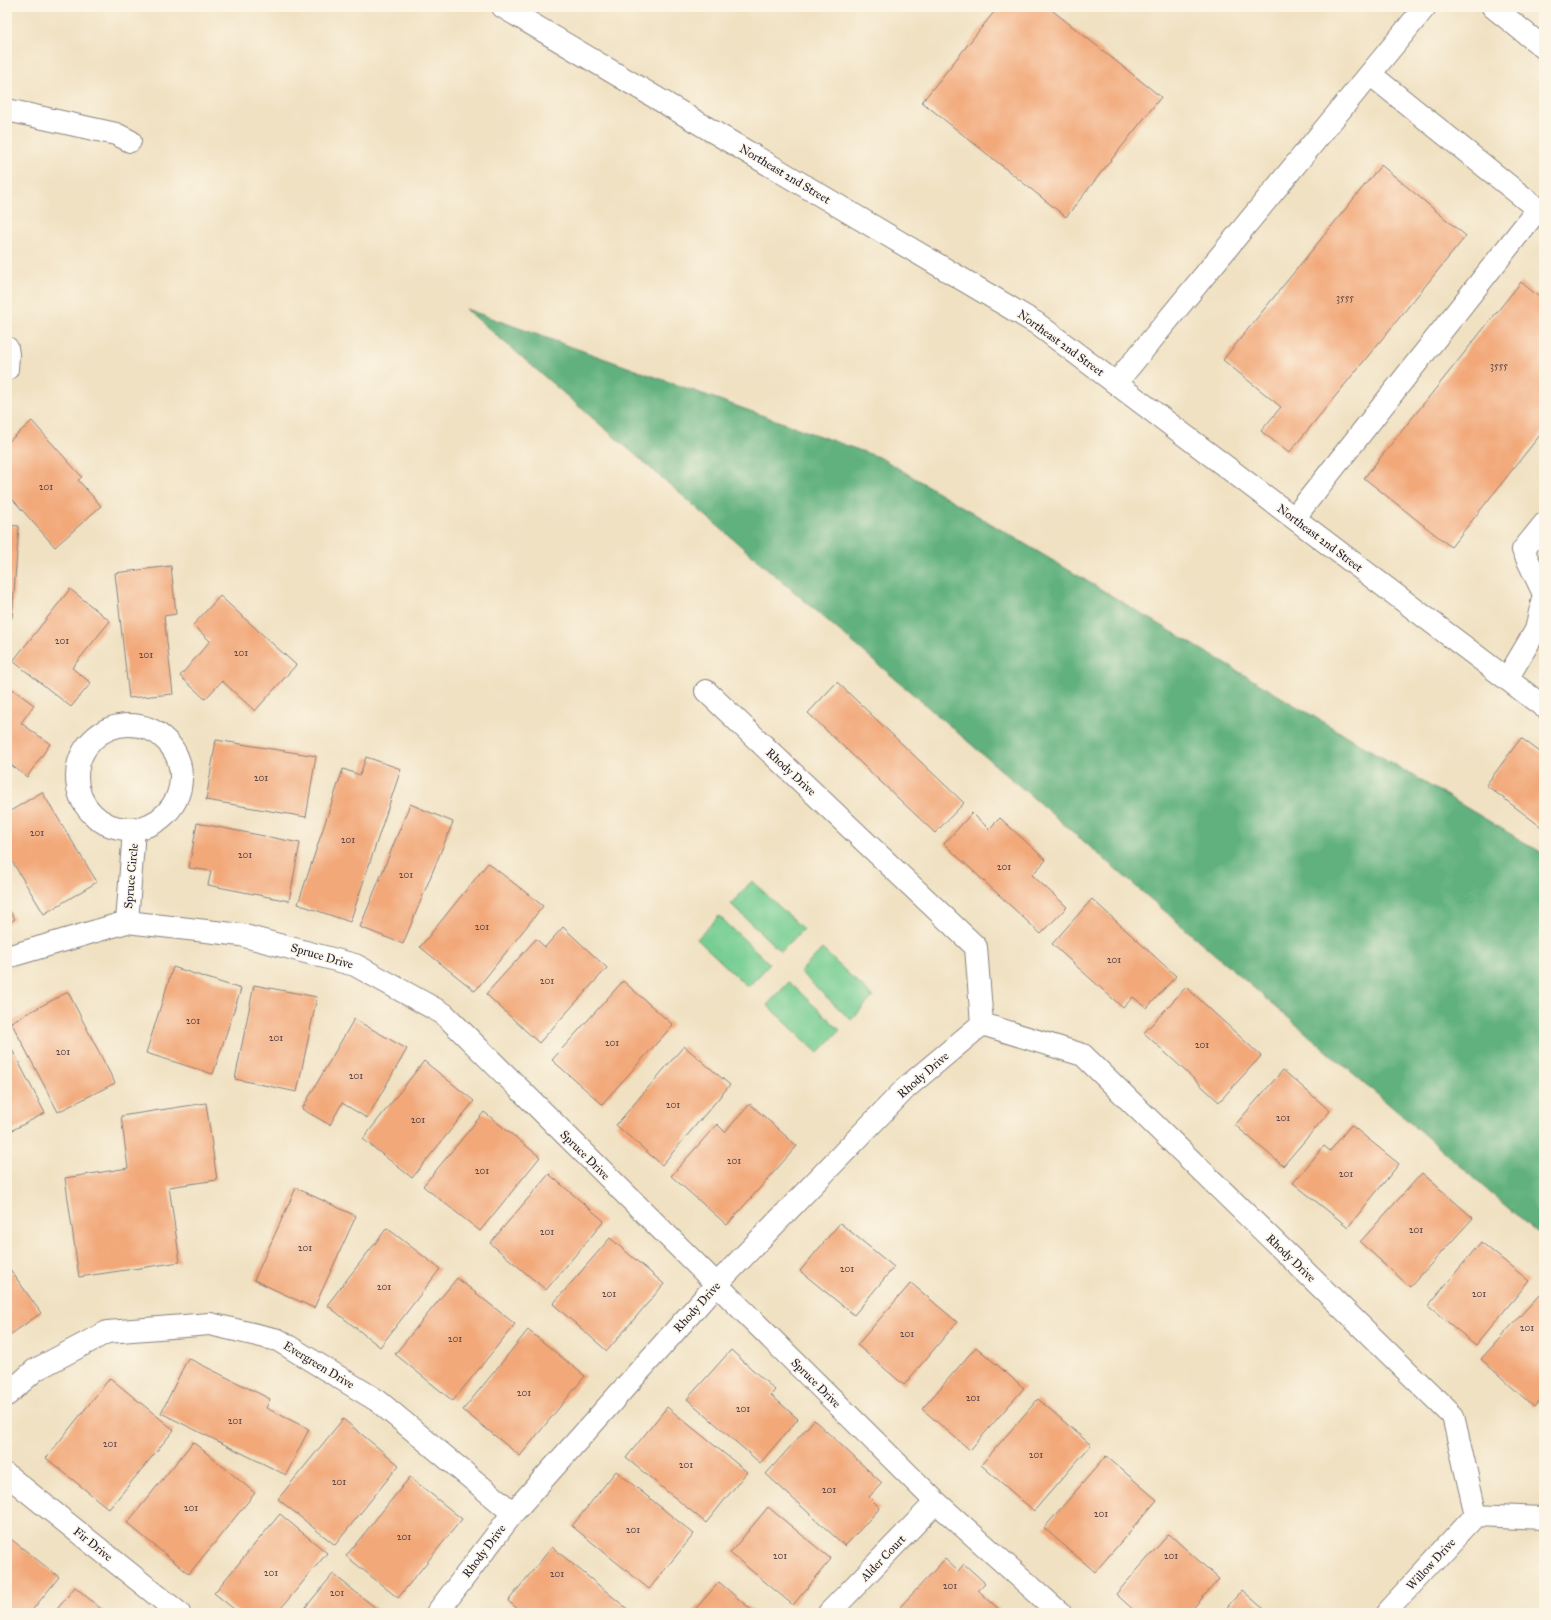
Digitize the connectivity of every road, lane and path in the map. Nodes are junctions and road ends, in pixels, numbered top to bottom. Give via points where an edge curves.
1 (503, 7) edge
2 (1425, 7) edge
3 (1493, 7) edge
4 (1544, 48) edge
5 (1370, 74) junction
6 (7, 110) edge
7 (130, 141) dead end
8 (1541, 211) edge
9 (7, 348) edge
10 (7, 370) edge
11 (1116, 383) junction
12 (1294, 518) junction
13 (1544, 524) edge
14 (1507, 679) junction
15 (706, 691) dead end
16 (1544, 707) edge
17 (134, 830) junction
18 (127, 922) junction
19 (7, 957) edge
20 (982, 1024) junction
21 (716, 1285) junction
22 (7, 1395) edge
23 (7, 1475) edge
24 (936, 1502) junction
25 (513, 1512) junction
26 (1476, 1515) junction
27 (1544, 1518) edge
28 (179, 1613) edge
29 (437, 1613) edge
30 (829, 1613) edge
31 (1060, 1613) edge
32 (1386, 1613) edge

1 - 11 street, Northeast 2nd Street via 1036,323
2 - 5 street
3 - 4 street
5 - 8 street
5 - 11 street
6 - 7 street via 116,134
8 - 12 street
9 - 10 street
11 - 12 street, Northeast 2nd Street
12 - 14 street, Northeast 2nd Street
13 - 14 street via 1523,550 1544,594 1536,630
14 - 16 street, Northeast 2nd Street
15 - 20 street, Rhody Drive via 976,947
17 - 17 street, Spruce Circle via 151,824 166,814 177,800 182,782 181,764 174,748 162,735 146,726 129,724 112,727 98,735 86,747 79,763 77,779 80,796 89,811 102,822 117,828
17 - 18 street, Spruce Circle
18 - 19 street, Spruce Drive
18 - 21 street, Spruce Drive via 241,935 355,965 444,1014
20 - 21 street, Rhody Drive via 907,1087
20 - 26 street, Rhody Drive via 1083,1055 1453,1416
21 - 24 street, Spruce Drive
21 - 25 street, Rhody Drive
22 - 25 street, Evergreen Drive via 36,1370 106,1332 210,1324 278,1340 378,1401
23 - 28 street, Fir Drive
24 - 30 street, Alder Court
24 - 31 street, Spruce Drive
25 - 29 street, Rhody Drive
26 - 27 street
26 - 32 street, Willow Drive

